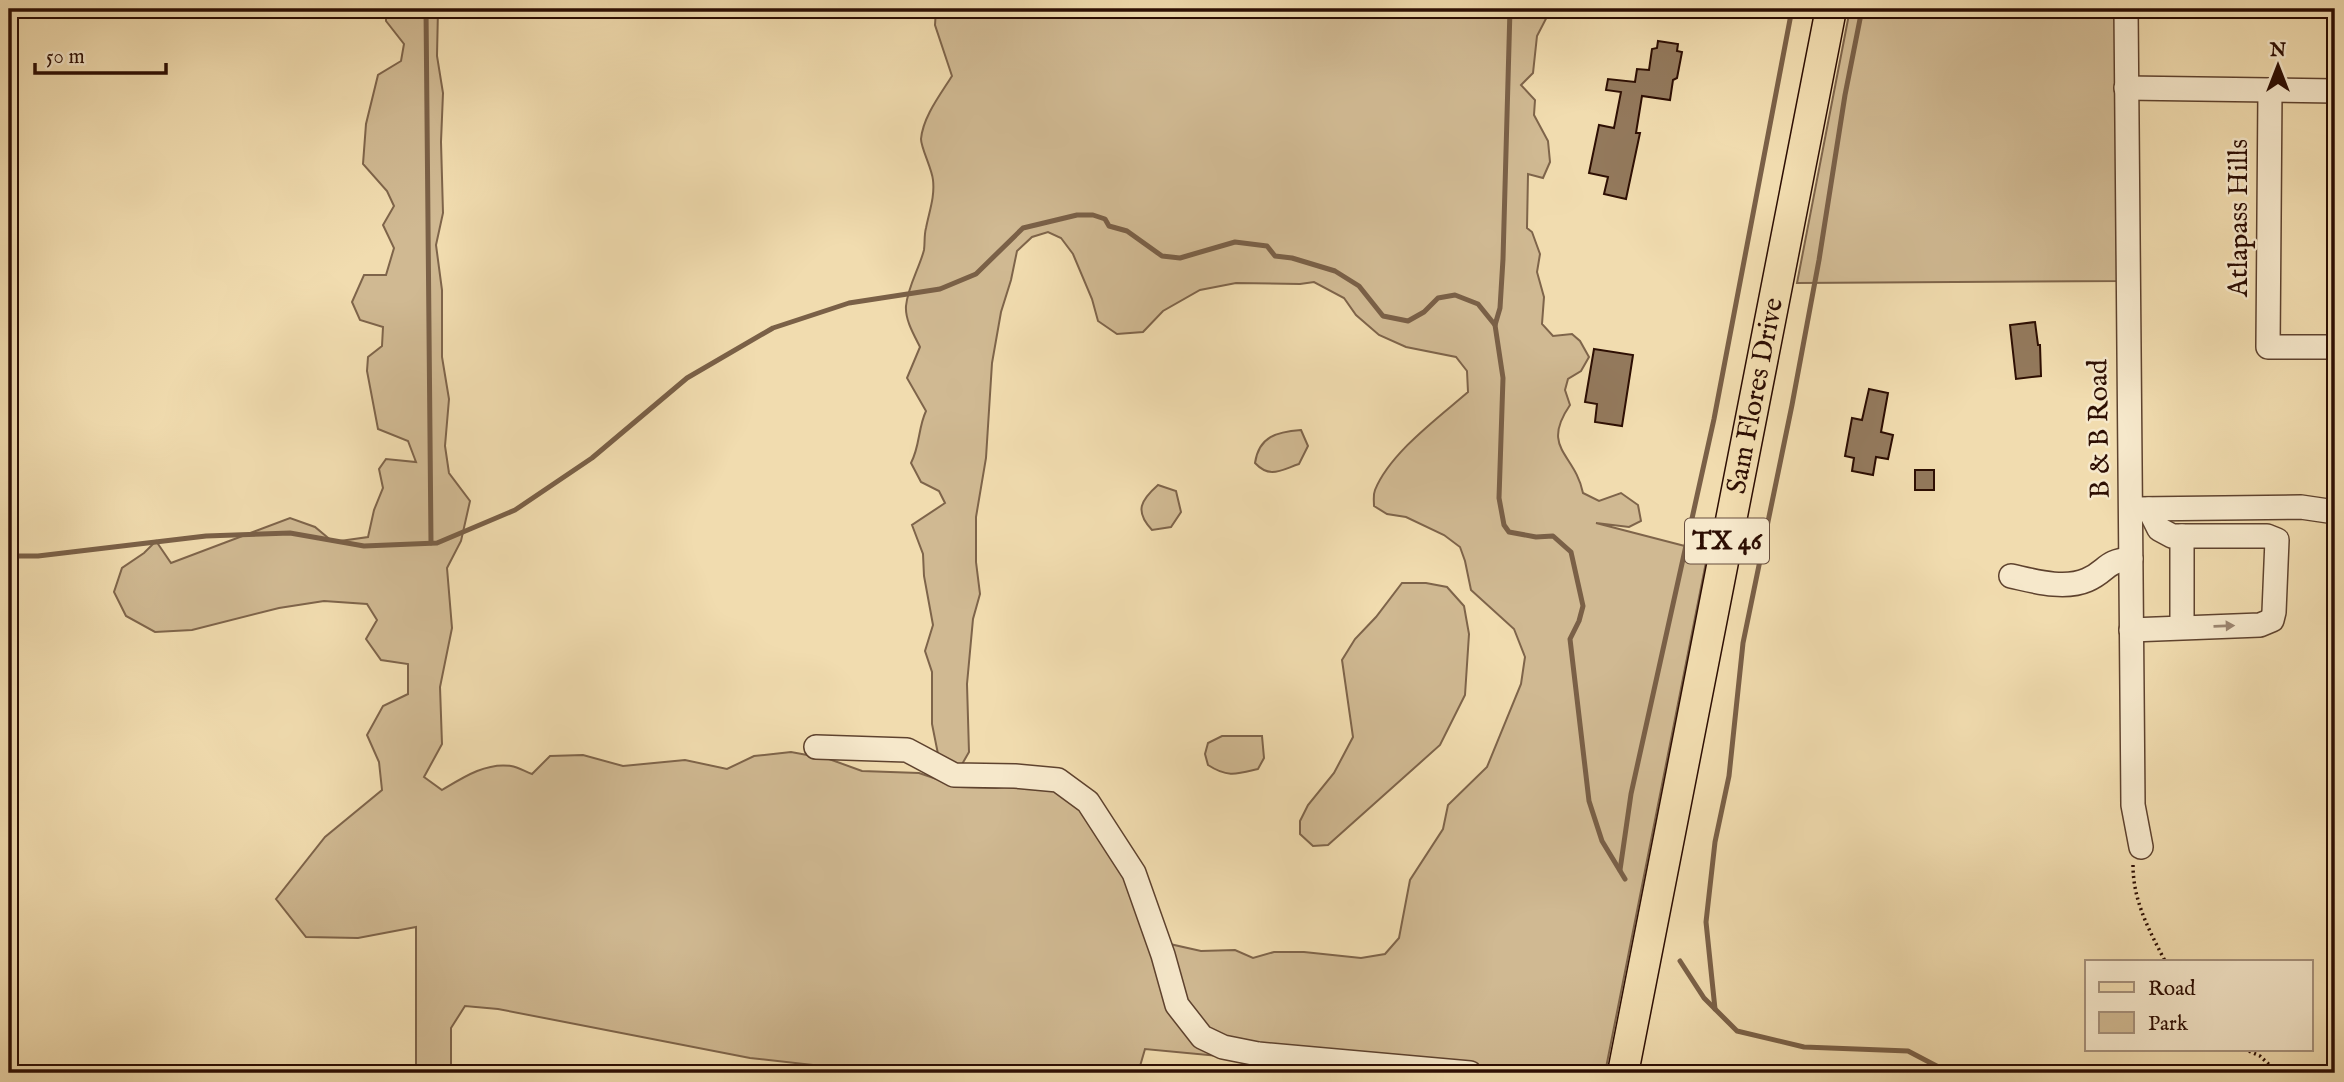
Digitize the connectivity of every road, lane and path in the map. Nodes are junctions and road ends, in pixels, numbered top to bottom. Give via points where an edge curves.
1 (1831, 9) edge
2 (2126, 9) edge
3 (2126, 88) junction
4 (2270, 90) junction
5 (2335, 91) edge
6 (2335, 347) edge
7 (2140, 509) junction
8 (2335, 512) edge
9 (2182, 536) junction
10 (2131, 559) junction
11 (2011, 576) dead end
12 (2182, 628) junction
13 (2132, 629) junction
14 (816, 747) dead end
15 (2139, 839) joint
16 (2164, 960) edge
17 (2246, 1050) edge
18 (1470, 1073) edge
19 (1623, 1073) edge
20 (2278, 1073) edge

1 - 19 main road, Sam Flores Drive / TX 46
2 - 3 street, B & B Road
3 - 4 street
3 - 7 street, B & B Road
4 - 5 street
4 - 6 street, Atlapass Hills via 2267,346
7 - 8 street via 2301,507
7 - 9 street via 2165,533
7 - 10 street, B & B Road
9 - 12 street
12 -> 9 street via 2260,625 2272,620 2277,547 2277,540 2267,536
10 - 11 street via 2115,560 2086,580 2072,583
10 - 13 street, B & B Road
12 - 13 street
13 - 15 street, B & B Road via 2133,805
14 - 18 street via 907,750 954,775 1058,780 1088,802 1134,873 1177,1005 1202,1037 1258,1054
15 - 16 path via 2133,881 2137,900
17 - 20 path

